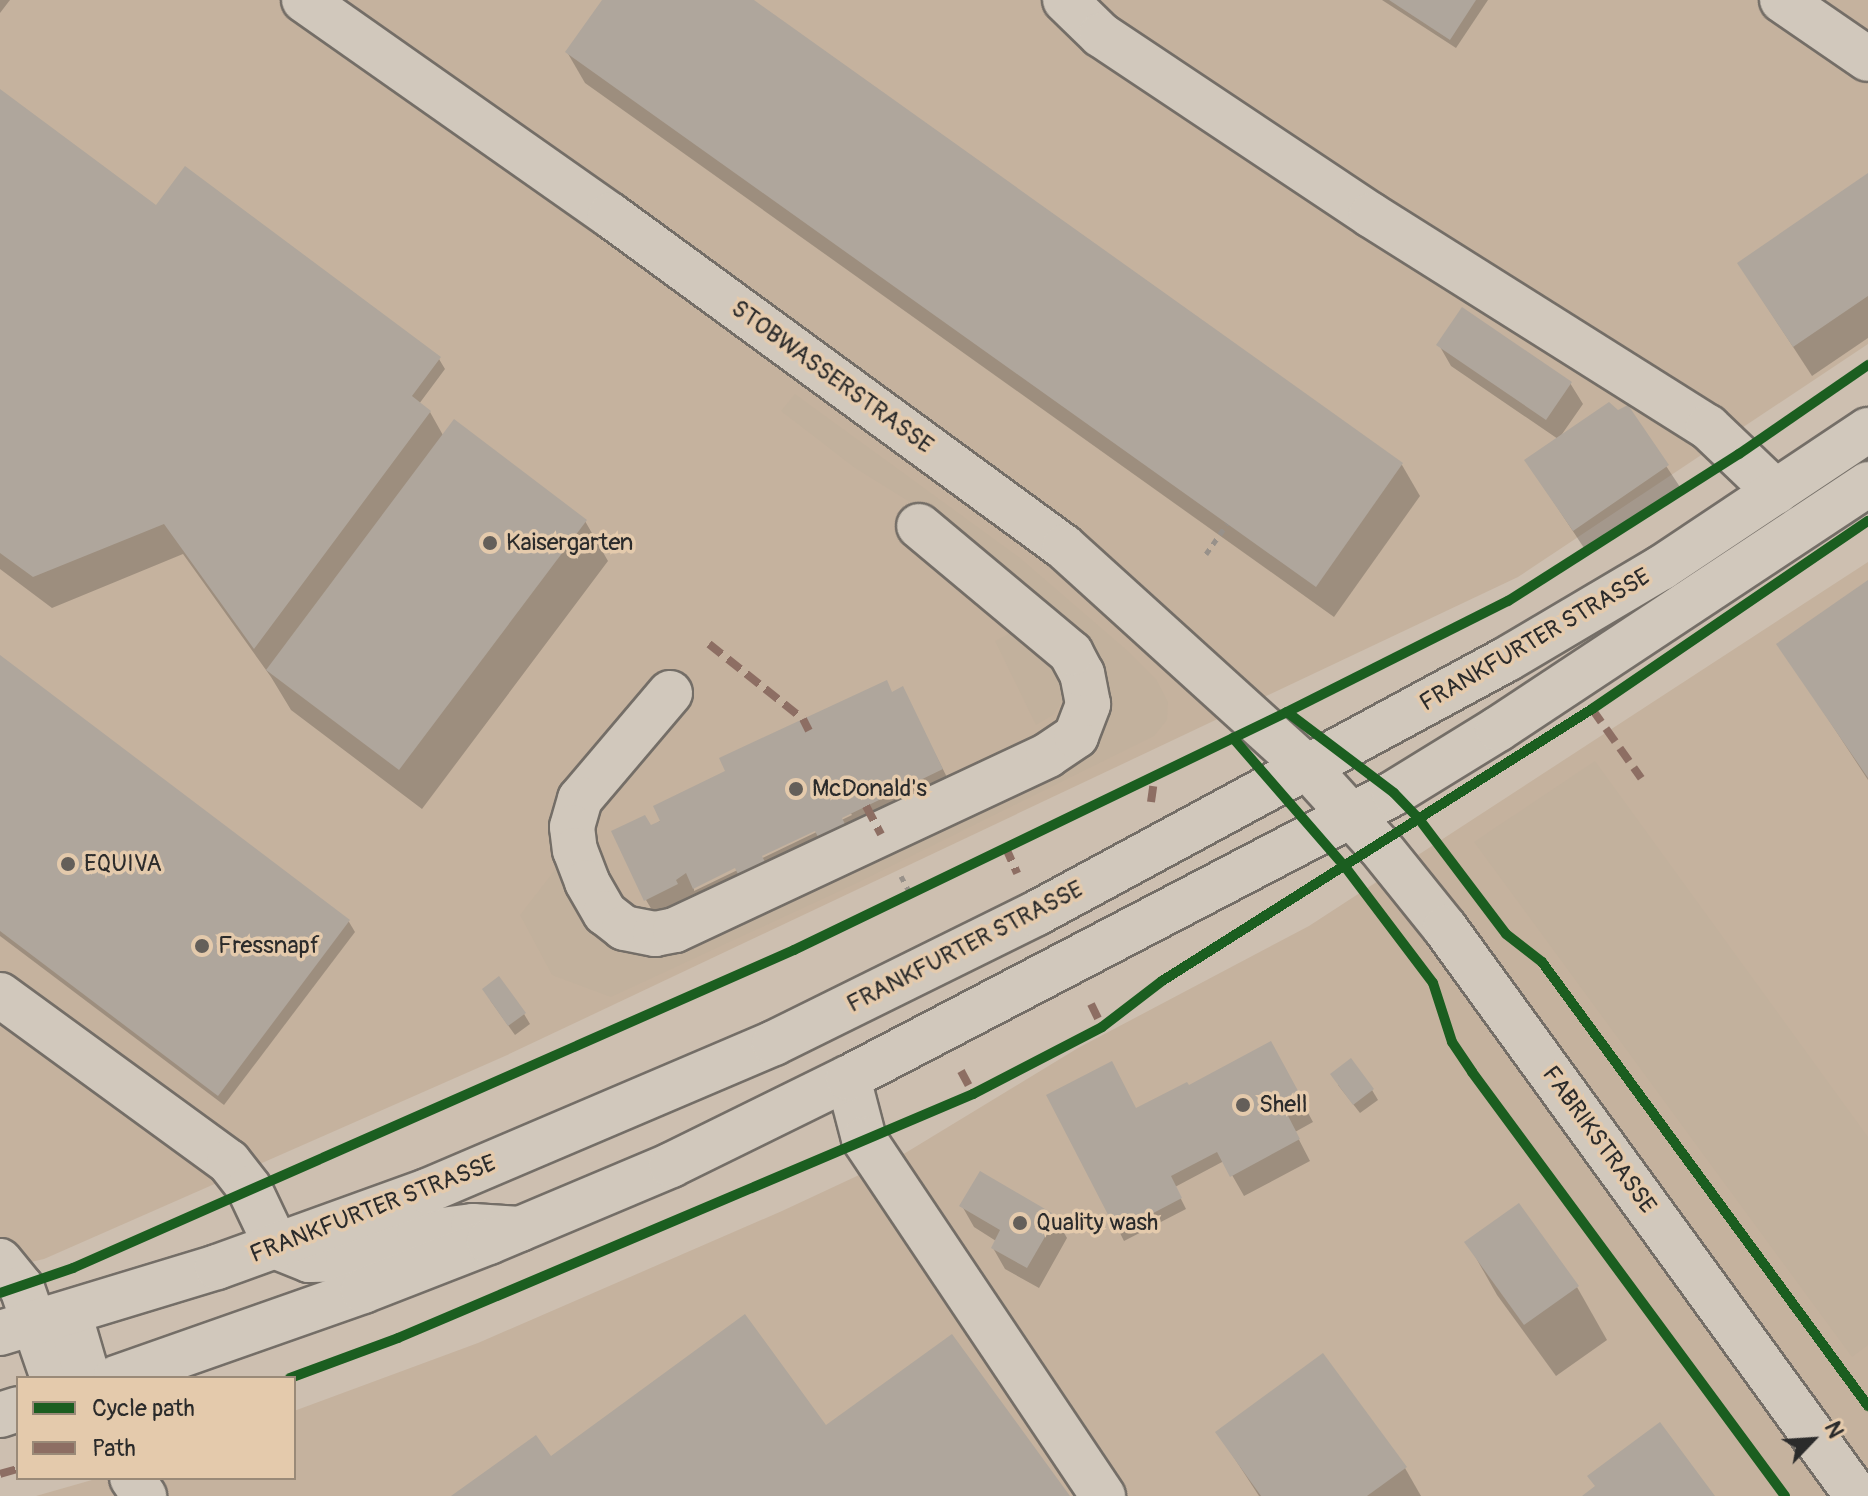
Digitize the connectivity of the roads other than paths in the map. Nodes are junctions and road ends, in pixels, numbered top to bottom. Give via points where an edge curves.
1 (304, 0) edge
2 (1065, 0) edge
3 (1782, 0) edge
4 (1868, 59) edge
5 (1868, 430) edge
6 (1868, 484) edge
7 (1776, 492) junction
8 (919, 526) dead end
9 (670, 693) dead end
10 (1330, 791) junction
11 (0, 995) edge
12 (848, 1078) junction
13 (520, 1229) junction
14 (277, 1247) junction
15 (0, 1261) edge
16 (34, 1323) edge
17 (52, 1376) edge
18 (86, 1376) edge
19 (122, 1376) edge
20 (1103, 1496) edge
21 (1857, 1496) edge

1 - 10 main road, STOBWASSERSTRASSE via 610,215 1064,547
2 - 7 main road via 1101,35 1371,215 1708,427
3 - 4 main road
5 - 7 main road, FRANKFURTER STRASSE
6 - 10 main road, FRANKFURTER STRASSE via 1498,729
7 - 10 main road, FRANKFURTER STRASSE via 1595,608
8 - 9 main road via 1071,653 1088,704 1076,736 1048,755 689,923 655,934 624,928 605,913 579,860 572,827 580,799
10 - 12 main road, FRANKFURTER STRASSE
10 - 14 main road, FRANKFURTER STRASSE via 1035,914 774,1043 510,1158
10 - 21 main road, FABRIKSTRASSE via 1445,928
11 - 14 main road via 229,1162 249,1188
12 - 13 main road, FRANKFURTER STRASSE via 671,1165
12 - 20 main road via 864,1139
13 - 14 main road via 473,1226 419,1233 348,1259 309,1260
13 - 19 main road, FRANKFURTER STRASSE
14 - 16 main road, FRANKFURTER STRASSE
15 - 16 main road via 22,1288
16 - 17 main road
16 - 18 main road

